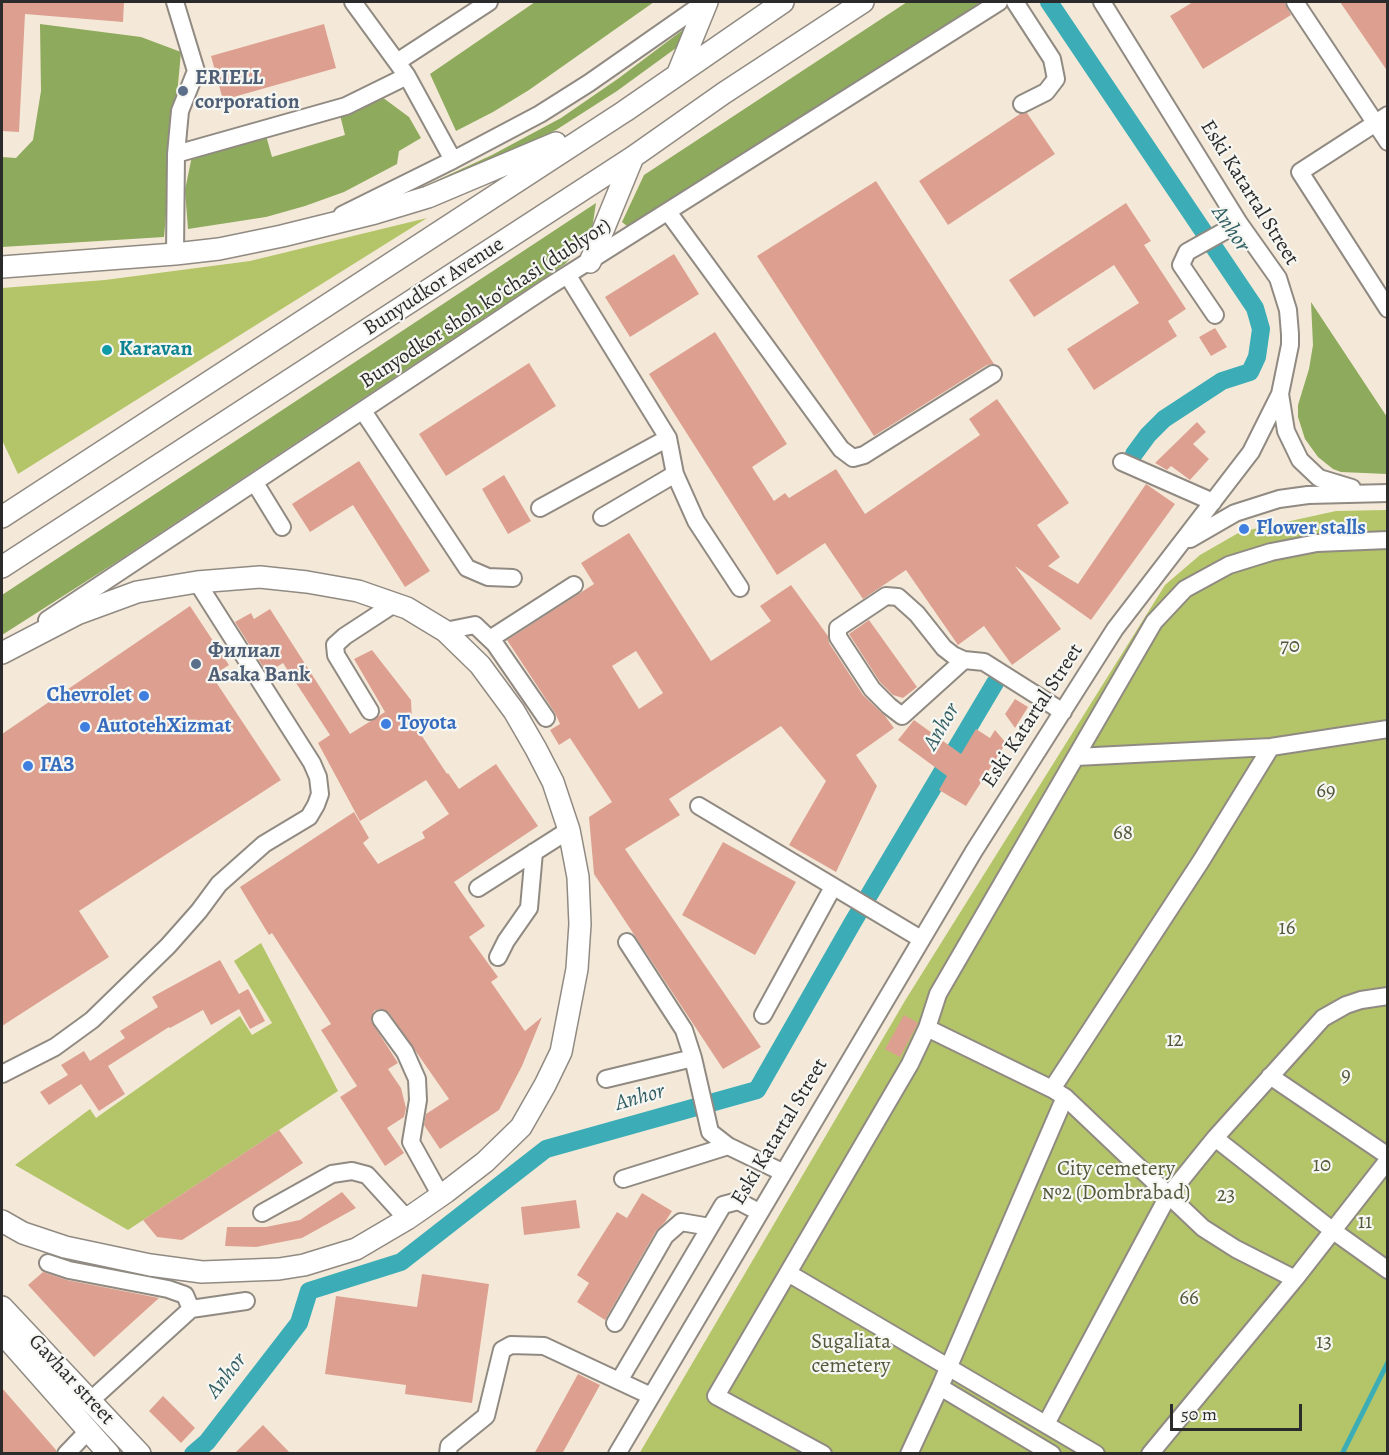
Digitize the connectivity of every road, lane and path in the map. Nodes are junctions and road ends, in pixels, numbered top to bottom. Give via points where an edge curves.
1 (175, 2) edge
2 (353, 2) edge
3 (489, 2) edge
4 (706, 2) edge
5 (783, 2) edge
6 (863, 2) edge
7 (999, 2) edge
8 (1015, 2) edge
9 (1295, 2) edge
10 (1104, 3) edge
11 (397, 62) junction
12 (678, 73) junction
13 (407, 76) junction
14 (1023, 104) dead end
15 (625, 111) junction
16 (1382, 119) edge
17 (1388, 142) edge
18 (176, 154) junction
19 (633, 157) junction
20 (453, 160) junction
21 (668, 212) junction
22 (1239, 223) junction
23 (319, 226) junction
24 (176, 254) junction
25 (590, 262) junction
26 (2, 267) edge
27 (568, 276) junction
28 (1388, 309) edge
29 (1215, 315) dead end
30 (993, 374) dead end
31 (1280, 394) junction
32 (363, 411) junction
33 (668, 438) junction
34 (1122, 462) dead end
35 (675, 474) junction
36 (255, 483) junction
37 (1383, 493) edge
38 (1213, 502) junction
39 (540, 508) dead end
40 (2, 517) edge
41 (602, 517) dead end
42 (282, 527) dead end
43 (1388, 540) edge
44 (1173, 553) junction
45 (2, 567) edge
46 (513, 578) dead end
47 (197, 582) junction
48 (574, 585) dead end
49 (740, 588) dead end
50 (394, 604) junction
51 (445, 631) junction
52 (490, 639) junction
53 (2, 652) edge
54 (964, 660) junction
55 (370, 711) dead end
56 (1063, 712) junction
57 (546, 718) dead end
58 (1388, 729) edge
59 (1271, 747) junction
60 (1076, 757) junction
61 (699, 806) dead end
62 (569, 830) junction
63 (534, 852) junction
64 (833, 887) junction
65 (478, 888) dead end
66 (921, 939) junction
67 (627, 942) dead end
68 (498, 957) dead end
69 (1388, 996) edge
70 (763, 1014) dead end
71 (381, 1019) dead end
72 (927, 1028) junction
73 (693, 1058) junction
74 (2, 1074) edge
75 (1270, 1076) junction
76 (606, 1079) dead end
77 (1058, 1093) junction
78 (1215, 1138) junction
79 (728, 1146) junction
80 (1388, 1158) edge
81 (782, 1172) junction
82 (623, 1179) dead end
83 (441, 1196) junction
84 (1168, 1196) junction
85 (759, 1212) junction
86 (261, 1214) dead end
87 (407, 1219) junction
88 (2, 1221) edge
89 (710, 1227) junction
90 (1332, 1230) junction
91 (48, 1263) dead end
92 (1388, 1270) edge
93 (788, 1274) junction
94 (1295, 1279) junction
95 (246, 1301) dead end
96 (2, 1308) edge
97 (191, 1309) junction
98 (615, 1323) dead end
99 (2, 1333) edge
100 (948, 1366) junction
101 (619, 1381) junction
102 (940, 1387) junction
103 (651, 1396) junction
104 (90, 1401) junction
105 (1046, 1424) junction
106 (88, 1431) junction
107 (1034, 1449) edge
108 (66, 1454) edge
109 (110, 1454) edge
110 (140, 1454) edge
111 (448, 1454) edge
112 (617, 1454) edge
113 (823, 1454) edge
114 (909, 1454) edge
115 (1052, 1454) edge
116 (1096, 1454) edge
117 (1150, 1454) edge

1 - 18 street via 196,71 180,111
2 - 11 street
3 - 11 street
4 - 12 main road
4 - 20 street via 540,114
5 - 12 main road, Bunyudkor Avenue
6 - 19 main road, Bunyudkor Avenue
7 - 21 street, Bunyodkor shoh koʻchasi (dublyor)
8 - 14 street via 1052,59 1056,79 1046,92
9 - 16 street
10 - 22 street, Eski Katartal Street
11 - 13 street
12 - 15 main road, Bunyudkor Avenue
13 - 18 street via 346,106
13 - 20 street
15 - 23 main road via 439,193
15 - 40 main road, Bunyudkor Avenue
16 - 17 street
16 - 28 street via 1300,172
18 - 24 street
19 - 25 main road
19 - 45 main road, Bunyudkor Avenue
20 - 23 street
21 - 25 street, Bunyodkor shoh koʻchasi (dublyor)
21 - 30 street via 841,449 853,458 864,455
22 - 29 street via 1187,252 1181,265
22 - 31 street, Eski Katartal Street via 1278,278 1285,297 1290,345
23 - 24 main road via 219,249
24 - 26 main road
25 - 27 street, Bunyodkor shoh koʻchasi (dublyor)
27 - 32 street, Bunyodkor shoh koʻchasi (dublyor)
27 - 33 street
31 - 37 street via 1286,431 1305,467 1327,481
31 - 38 street, Eski Katartal Street via 1251,452
32 - 36 street, Bunyodkor shoh koʻchasi (dublyor)
32 - 46 street via 467,568 488,577
33 - 35 street
33 - 39 street
34 - 38 street
35 - 41 street
35 - 49 street via 696,521
36 - 42 street
36 - 53 street, Bunyodkor shoh koʻchasi (dublyor)
37 - 44 street via 1294,496 1256,505 1219,520
38 - 44 street, Eski Katartal Street
43 - 60 street via 1317,543 1271,552 1229,565 1185,589 1154,622
44 - 56 street, Eski Katartal Street via 1115,629
47 - 50 main road via 261,577 307,582 358,591
47 - 53 main road via 137,592 77,614
47 - 74 street via 312,763 320,794 316,805 309,817 264,844 219,884 168,945 92,1020 55,1047
48 - 52 street
50 - 51 main road
50 - 55 street via 335,645 336,655
51 - 52 street via 475,625
51 - 62 main road via 480,665 514,711 553,782
52 - 57 street
54 - 54 street via 944,648 898,597 886,596 838,628 838,637 867,681 902,716
54 - 56 street via 984,662
56 - 66 street, Eski Katartal Street
58 - 59 street
59 - 60 street
59 - 77 street
60 - 72 street via 938,994
61 - 64 street
62 - 63 street
62 - 83 main road via 578,877 579,924 577,969 561,1052 521,1127 486,1162
63 - 65 street
63 - 68 street via 529,908
64 - 66 street
64 - 70 street
66 - 81 street, Eski Katartal Street
67 - 73 street via 684,1030
69 - 75 street via 1335,1009
71 - 83 street via 405,1052 417,1079 411,1142
72 - 77 street
72 - 93 street
73 - 76 street
73 - 79 street via 710,1132
75 - 78 street
75 - 80 street
77 - 84 street
77 - 100 street
78 - 84 street
78 - 90 street
79 - 81 street
79 - 82 street
80 - 90 street
81 - 85 street, Eski Katartal Street
83 - 87 main road
84 - 94 street via 1203,1228
84 - 105 street
85 - 89 street via 738,1201 723,1205
85 - 103 street, Eski Katartal Street
86 - 87 street via 332,1174 352,1171 367,1175
87 - 88 main road via 356,1249 304,1265 202,1272 65,1247 23,1233
89 - 98 street via 681,1222 665,1236
89 - 101 street
90 - 92 street
90 - 94 street
91 - 97 street via 168,1289 185,1295
93 - 100 street
93 - 113 street via 716,1396
94 - 117 street
95 - 97 street
96 - 104 main road, Gavhar street
97 - 104 street
99 - 106 main road, Gavhar street
100 - 102 street
100 - 105 street
101 - 103 street
101 - 111 street via 544,1346 511,1345 502,1350 486,1416 450,1446
102 - 107 street
102 - 114 street
103 - 112 street, Eski Katartal Street
104 - 110 main road, Gavhar street
105 - 116 street
106 - 108 street
106 - 109 main road, Gavhar street
107 - 115 street

